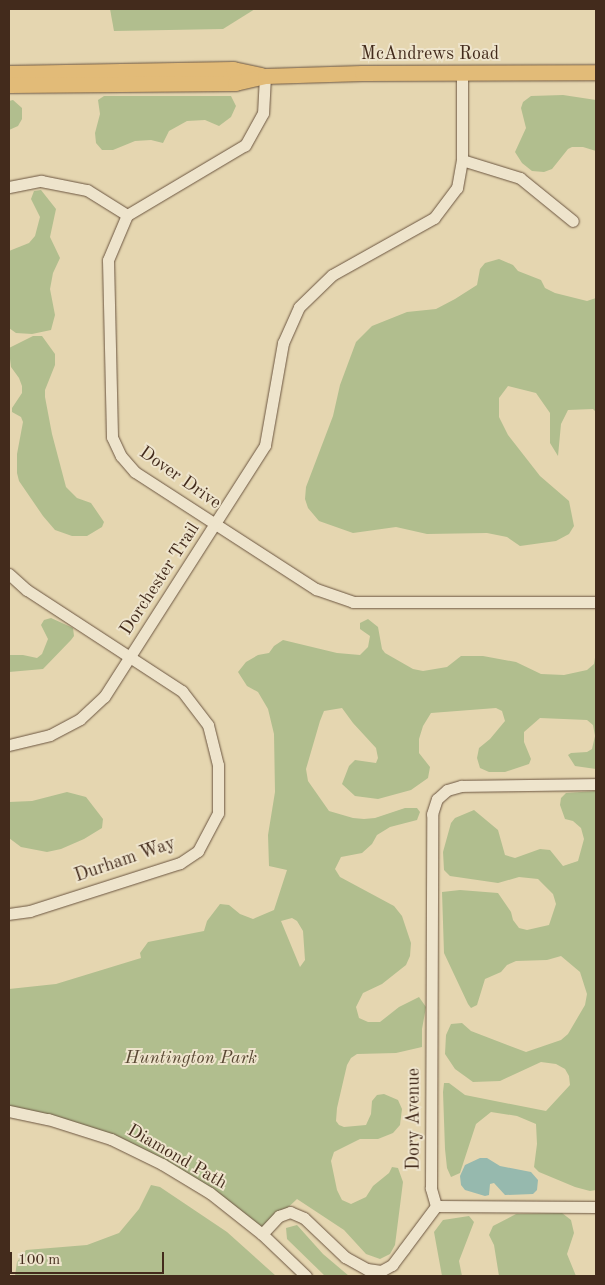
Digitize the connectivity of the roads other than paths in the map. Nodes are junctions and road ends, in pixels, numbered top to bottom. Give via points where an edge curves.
1 (596, 72) edge
2 (9, 73) edge
3 (462, 73) junction
4 (265, 76) junction
5 (9, 85) edge
6 (462, 160) junction
7 (9, 187) edge
8 (127, 214) junction
9 (573, 220) dead end
10 (216, 525) junction
11 (9, 574) edge
12 (596, 602) edge
13 (131, 657) junction
14 (9, 745) edge
15 (596, 784) edge
16 (9, 914) edge
17 (9, 1111) edge
18 (436, 1206) junction
19 (596, 1207) edge
20 (262, 1234) junction
21 (306, 1276) edge

1 - 3 main road, McAndrews Road
2 - 4 main road, McAndrews Road via 233,69
3 - 4 main road, McAndrews Road
3 - 6 street, Dorchester Trail
4 - 5 main road, McAndrews Road via 235,83
4 - 8 street via 263,113 245,145
6 - 9 street via 520,178
6 - 10 street, Dorchester Trail via 457,188 434,218 332,275 299,307 283,343 265,445
7 - 8 street via 41,181 87,190
8 - 10 street, Dover Drive via 108,260 112,437 121,456 135,472
10 - 12 street, Dover Drive via 316,589 353,602
10 - 13 street, Dorchester Trail
11 - 13 street, Durham Way via 27,590
13 - 14 street, Dorchester Trail via 104,697 80,719 50,735
13 - 16 street, Durham Way via 182,691 208,725 218,764 218,813 198,851 180,863 30,911
15 - 18 street, Dory Avenue via 462,786 447,790 437,799 432,814 431,1188
17 - 20 street, Diamond Path via 48,1119 111,1139 210,1193
18 - 19 street
18 - 20 street via 392,1265 381,1271 356,1264 304,1218 290,1212 279,1216
20 - 21 street, Diamond Path

